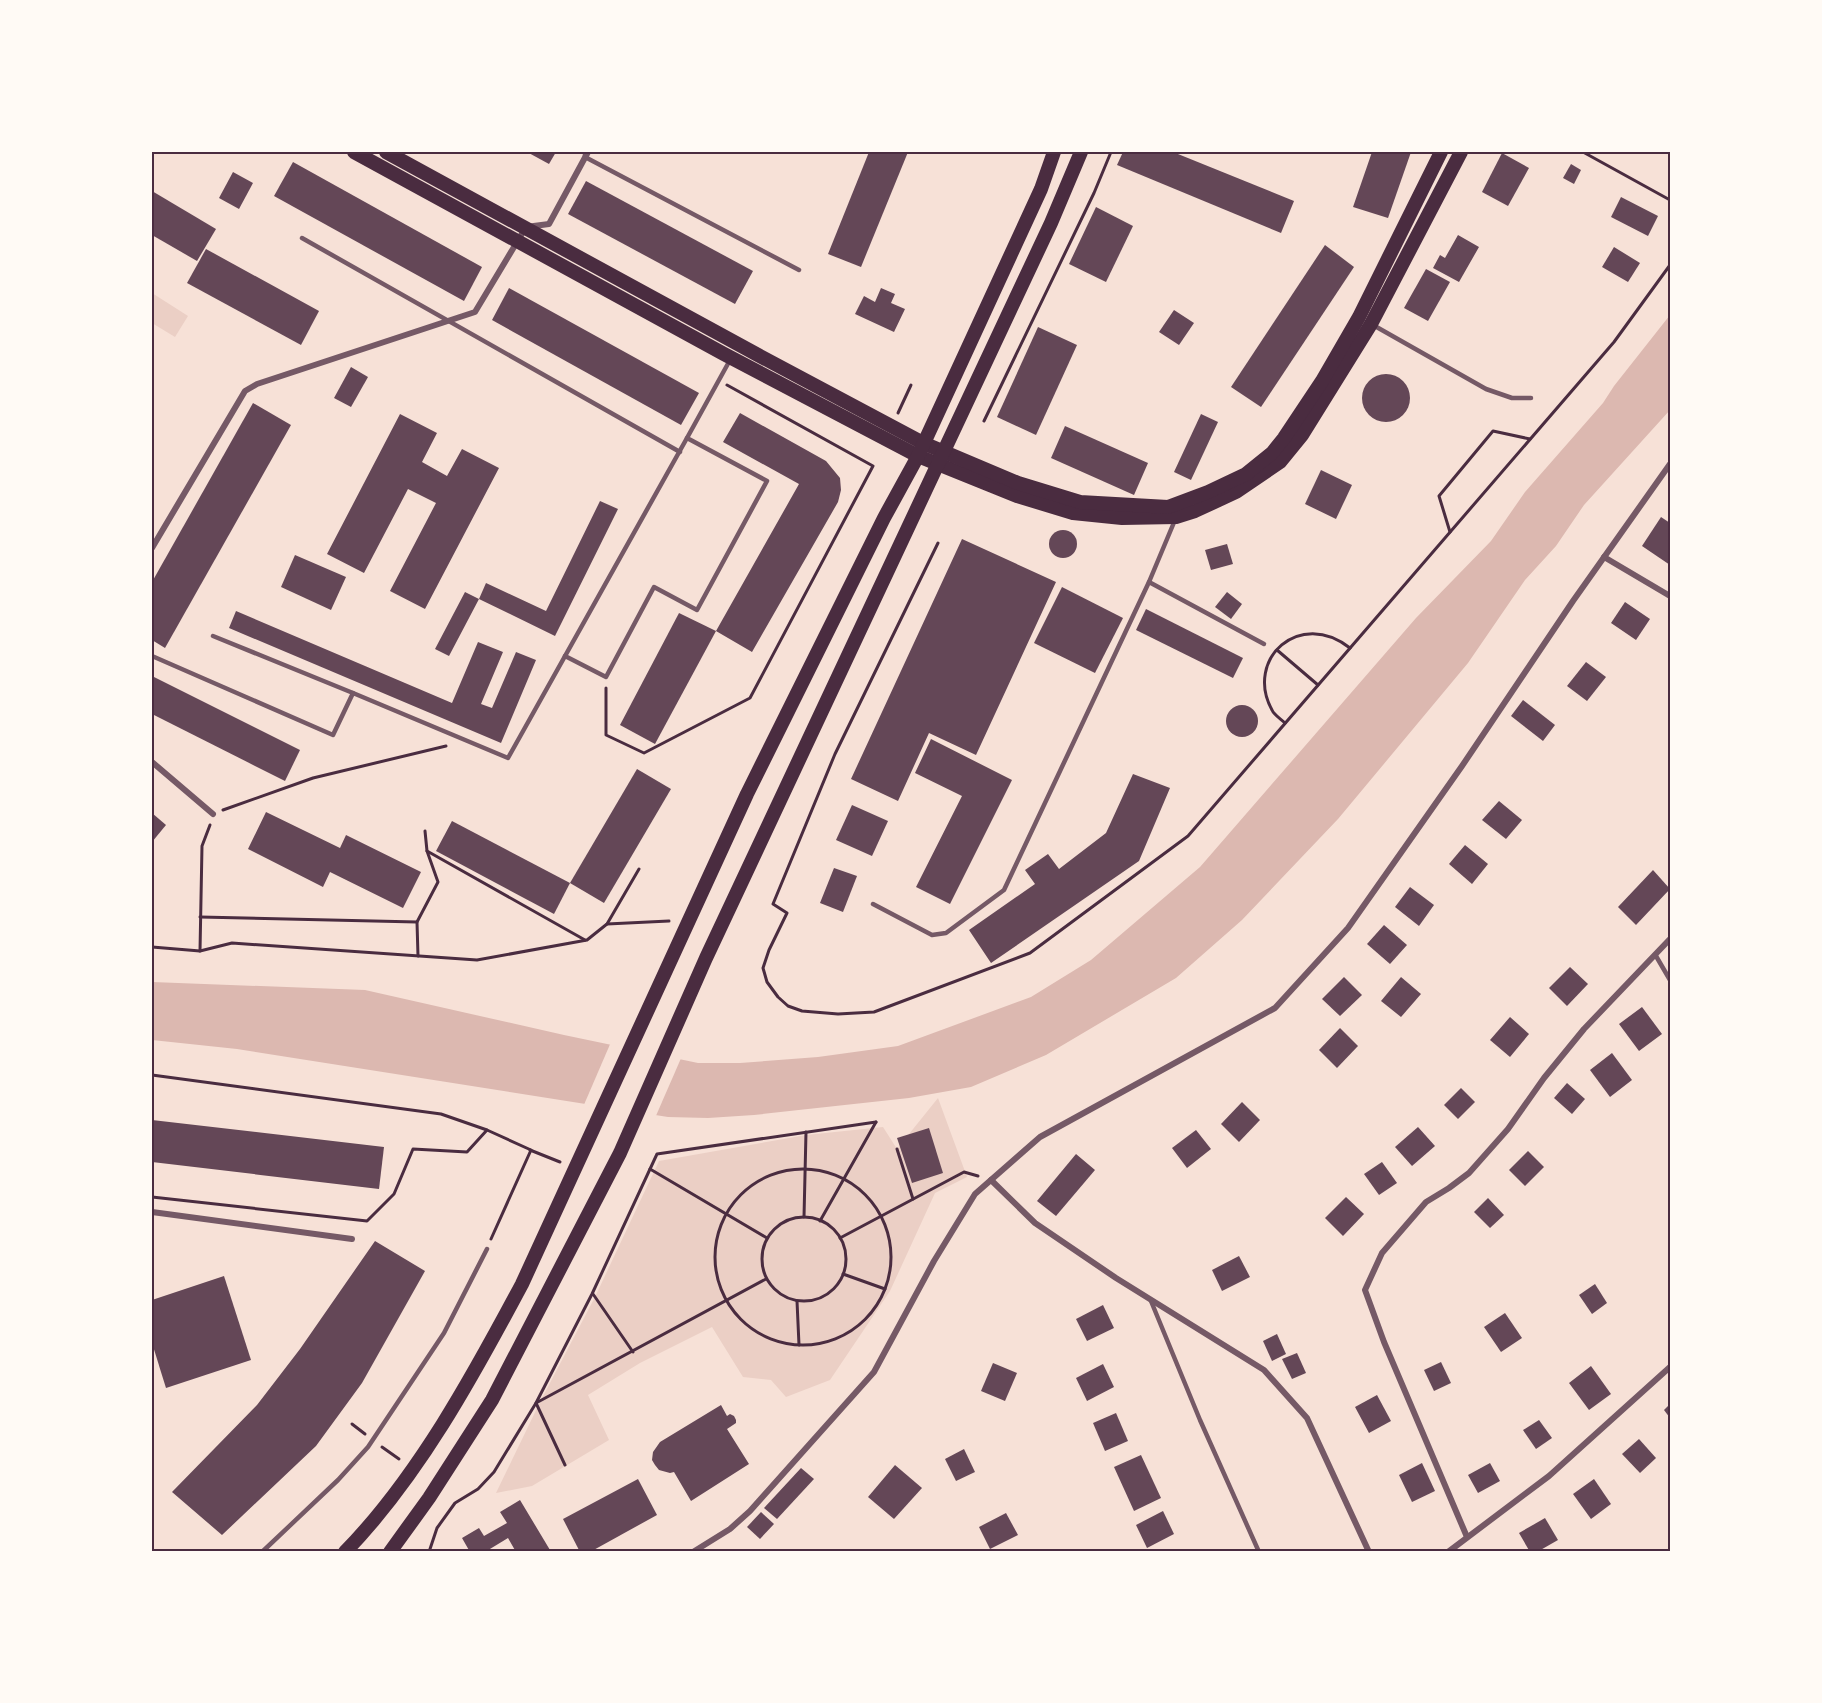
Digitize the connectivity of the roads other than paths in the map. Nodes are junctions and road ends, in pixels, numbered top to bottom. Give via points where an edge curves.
1 (354, 152) edge
2 (386, 152) edge
3 (1054, 152) edge
4 (1081, 152) edge
5 (1441, 152) edge
6 (1461, 152) edge
7 (586, 153) edge
8 (526, 227) junction
9 (302, 238) dead end
10 (517, 242) junction
11 (799, 270) dead end
12 (448, 321) junction
13 (1371, 324) junction
14 (731, 357) junction
15 (1531, 398) dead end
16 (687, 438) junction
17 (923, 443) junction
18 (943, 451) junction
19 (680, 452) junction
20 (918, 456) junction
21 (937, 464) junction
22 (1671, 464) edge
23 (1176, 517) junction
24 (152, 548) edge
25 (1604, 557) junction
26 (1149, 582) junction
27 (1671, 596) edge
28 (213, 636) dead end
29 (1264, 644) dead end
30 (152, 656) edge
31 (566, 656) junction
32 (353, 693) junction
33 (152, 762) edge
34 (213, 814) road end
35 (873, 904) dead end
36 (1671, 939) edge
37 (1656, 956) junction
38 (1671, 980) edge
39 (991, 1180) junction
40 (152, 1212) edge
41 (352, 1239) dead end
42 (487, 1249) road end
43 (1150, 1299) junction
44 (1671, 1367) edge
45 (1467, 1537) junction
46 (262, 1551) edge
47 (345, 1551) edge
48 (390, 1551) edge
49 (693, 1551) edge
50 (1259, 1551) edge
51 (1369, 1551) edge
52 (1448, 1551) edge

1 - 10 main road
2 - 8 main road
3 - 17 main road via 1041,189
4 - 18 main road
5 - 18 main road via 1359,317 1322,381 1272,453 1246,474 1168,507 1080,502 1018,483
6 - 13 main road
7 - 8 street via 549,224
7 - 11 lane
8 - 10 street
8 - 17 main road
9 - 12 lane
10 - 12 street via 476,312
10 - 14 main road
12 - 19 lane
12 - 24 street via 245,391
13 - 15 lane via 1486,389 1512,398
13 - 23 main road via 1302,435 1280,462 1236,492
14 - 16 lane
14 - 20 main road
16 - 19 lane
16 - 31 lane via 767,481 697,610 654,587 606,678
17 - 18 main road
17 - 20 main road
18 - 21 main road
19 - 31 lane
20 - 21 main road
20 - 47 main road via 788,708 522,1284 483,1358 424,1451 366,1530
21 - 23 main road via 1073,513 1122,518
21 - 48 main road via 706,958 620,1153 492,1400
22 - 25 street
23 - 26 lane
25 - 27 street
25 - 39 street via 1348,928 1275,1008 1040,1137
26 - 29 lane
26 - 35 lane via 1004,890 939,936
28 - 32 lane
30 - 32 lane via 333,735
31 - 32 lane via 508,758
33 - 34 street
36 - 37 street
37 - 38 lane
37 - 45 street via 1584,1029 1508,1129 1469,1173 1426,1202 1382,1253 1365,1290
39 - 43 street via 1035,1223
39 - 49 street via 975,1194 873,1372 750,1510 730,1529
40 - 41 street
42 - 46 lane via 444,1333 373,1440 339,1480
43 - 50 lane
43 - 51 street via 1264,1370 1307,1418
44 - 45 street via 1549,1476
45 - 52 street

